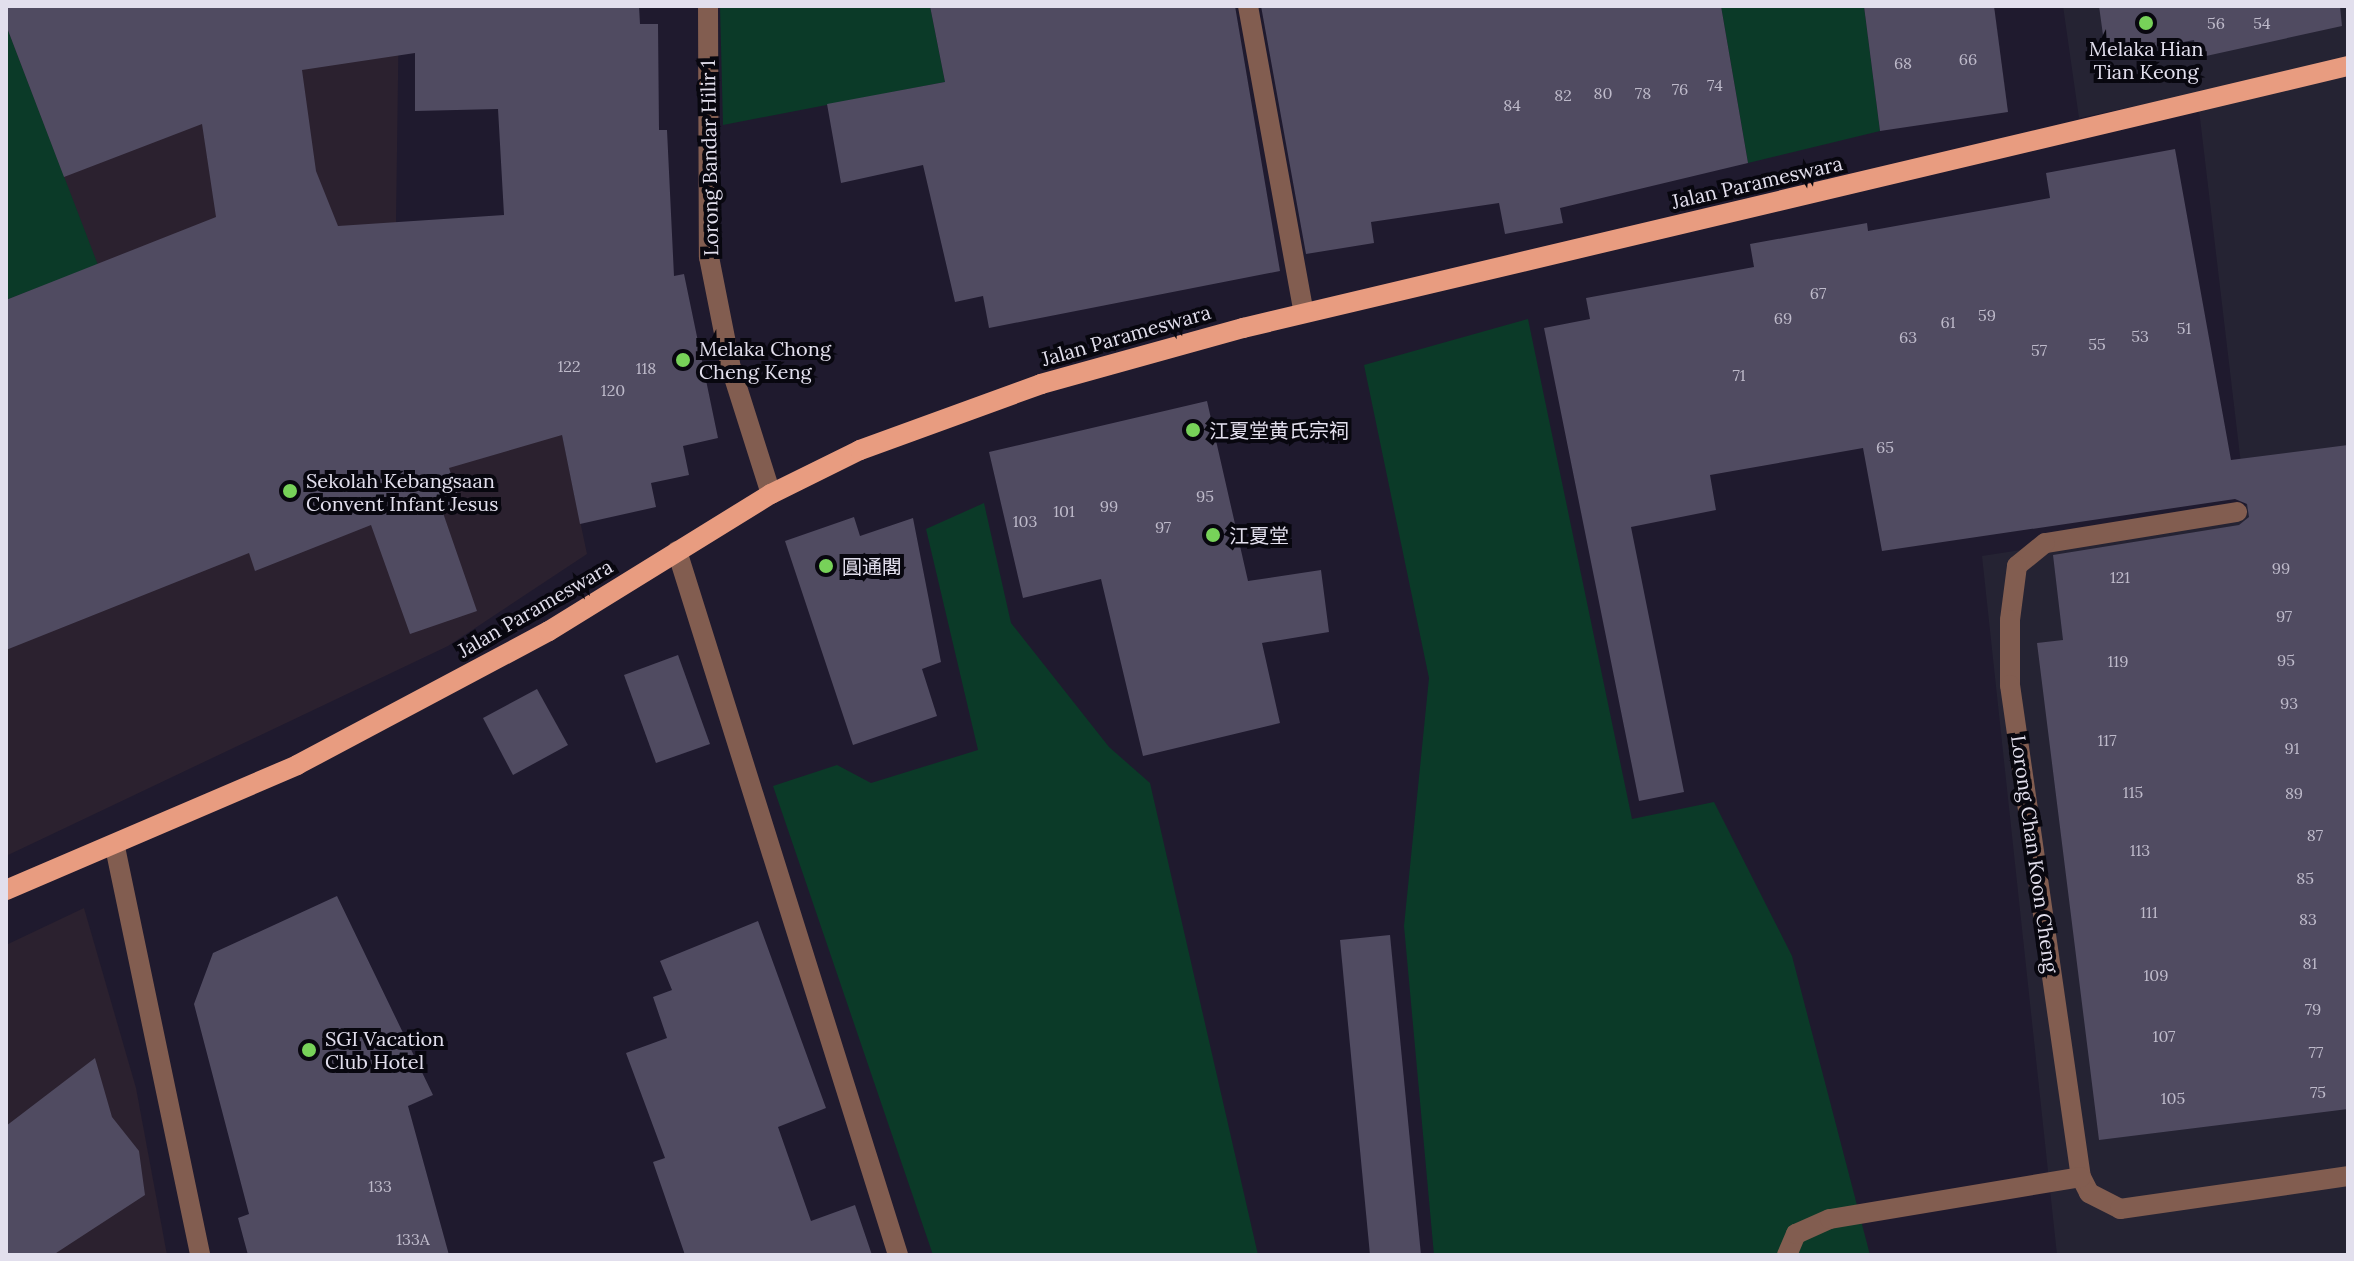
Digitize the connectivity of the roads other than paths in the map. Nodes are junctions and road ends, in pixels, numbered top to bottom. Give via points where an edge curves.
1 (708, 6) edge
2 (1248, 6) edge
3 (2348, 66) edge
4 (1304, 313) junction
5 (771, 494) junction
6 (2237, 512) dead end
7 (677, 551) junction
8 (115, 847) junction
9 (6, 890) edge
10 (2348, 1176) edge
11 (2081, 1177) junction
12 (200, 1255) edge
13 (898, 1255) edge
14 (1787, 1255) edge

1 - 5 street, Lorong Bandar Hilir 1 via 709,257 731,368
2 - 4 street
3 - 4 main road, Jalan Parameswara
4 - 5 main road, Jalan Parameswara via 1041,384 860,450
5 - 7 main road, Jalan Parameswara
6 - 11 street, Lorong Chan Koon Cheng via 2045,543 2017,566 2010,685
7 - 8 main road, Jalan Parameswara via 437,692 297,765
7 - 13 street
8 - 9 main road, Jalan Parameswara
8 - 12 street
10 - 11 street via 2120,1209 2089,1193
11 - 14 street via 1830,1219 1796,1234

